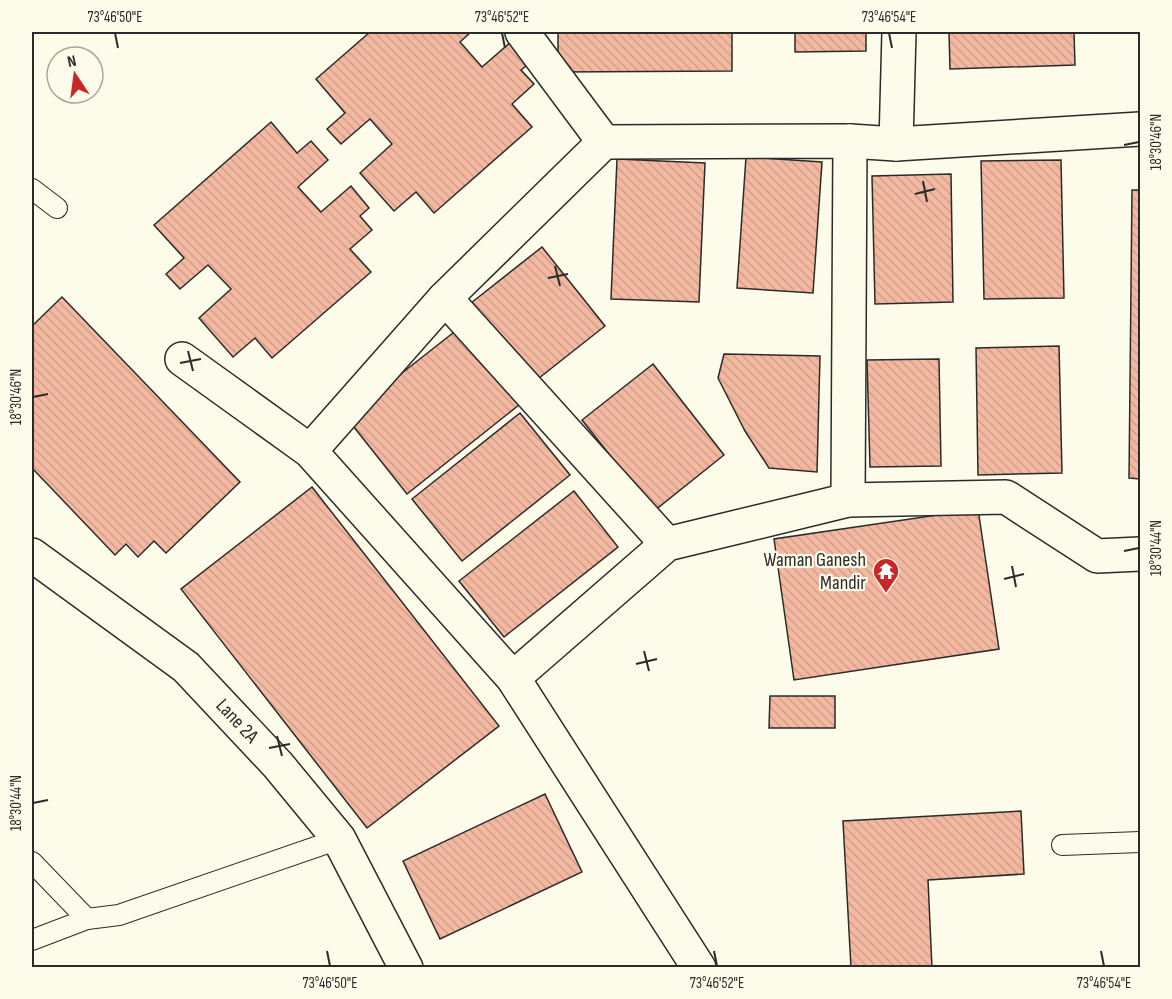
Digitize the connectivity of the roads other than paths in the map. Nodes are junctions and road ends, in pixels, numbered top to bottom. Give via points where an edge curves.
1 (522, 32) edge
2 (899, 32) edge
3 (1140, 129) edge
4 (850, 141) junction
5 (604, 142) junction
6 (896, 144) junction
7 (32, 189) edge
8 (57, 208) dead end
9 (445, 298) junction
10 (182, 359) dead end
11 (310, 451) junction
12 (848, 500) junction
13 (667, 544) junction
14 (1140, 554) edge
15 (32, 555) edge
16 (513, 678) junction
17 (339, 839) junction
18 (1140, 842) edge
19 (1062, 845) dead end
20 (32, 862) edge
21 (87, 919) junction
22 (32, 940) edge
23 (406, 968) edge
24 (699, 968) edge

1 - 5 street
2 - 6 street
3 - 6 street
4 - 5 street
4 - 6 street
4 - 12 street
5 - 9 street
7 - 8 lane
9 - 11 street
9 - 13 street
10 - 11 street
11 - 16 street
12 - 13 street
12 - 14 street via 1006,497 1097,556
13 - 16 street
15 - 17 street, Lane 2A via 186,667 279,765
16 - 24 street
17 - 21 lane via 119,915
17 - 23 street, Lane 2A
18 - 19 lane
20 - 21 lane
21 - 22 lane

